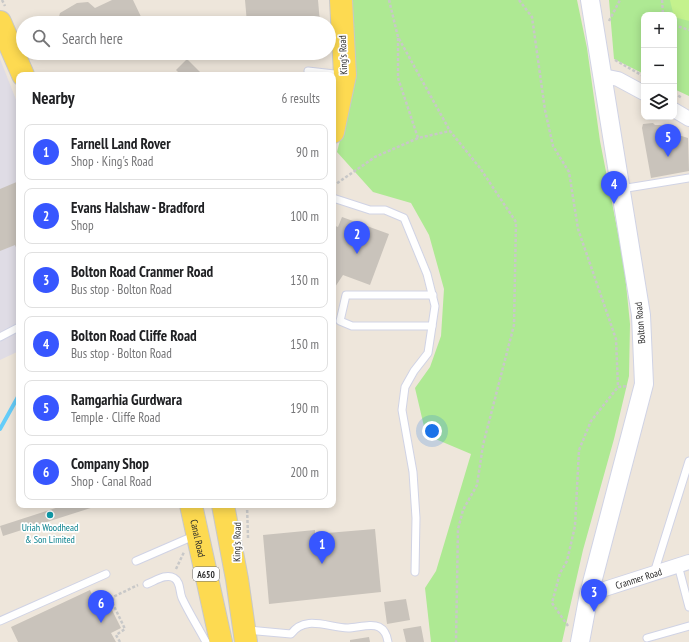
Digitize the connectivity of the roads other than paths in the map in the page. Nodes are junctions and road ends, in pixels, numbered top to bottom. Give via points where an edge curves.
1 (341, 0) edge
2 (590, 0) edge
3 (0, 22) edge
4 (16, 59) edge
5 (16, 60) edge
6 (308, 71) dead end
7 (22, 72) edge
8 (317, 72) edge
9 (336, 74) edge
10 (345, 75) junction
11 (603, 76) junction
12 (641, 91) edge
13 (677, 112) edge
14 (336, 118) edge
15 (689, 119) edge
16 (689, 178) edge
17 (621, 189) junction
18 (336, 199) edge
19 (433, 295) junction
20 (432, 326) junction
21 (16, 329) edge
22 (0, 337) edge
23 (689, 461) edge
24 (192, 508) edge
25 (223, 508) edge
26 (238, 508) edge
27 (198, 534) junction
28 (136, 561) dead end
29 (684, 564) edge
30 (414, 572) dead end
31 (654, 573) junction
32 (106, 574) dead end
33 (237, 579) junction
34 (148, 584) dead end
35 (589, 594) junction
36 (689, 607) edge
37 (0, 621) edge
38 (689, 626) edge
39 (575, 635) edge
40 (246, 636) edge
41 (647, 638) dead end
42 (206, 642) edge
43 (221, 642) edge
44 (388, 642) edge

1 - 10 main road, King's Road
2 - 11 street, Bolton Road
3 - 4 main road
5 - 7 main road
6 - 8 lane
9 - 10 lane
10 - 14 main road, King's Road
11 - 12 street via 618,79
11 - 17 street, Bolton Road
13 - 15 street
16 - 17 lane
17 - 35 street, Bolton Road via 641,315 644,384
18 - 19 lane via 370,210 385,210 404,218
19 - 20 lane via 435,306
19 - 20 lane via 346,295 340,321 352,326
20 - 30 lane via 428,353 414,370 405,387 402,410 413,472 416,507
21 - 22 lane
23 - 31 lane
24 - 27 main road, Canal Road / A650
25 - 33 main road
26 - 33 main road, King's Road
27 - 28 lane
27 - 43 main road, Canal Road / A650
29 - 31 street, Cranmer Road
29 - 36 lane
31 - 35 street, Cranmer Road
32 - 37 lane
33 - 40 main road
34 - 42 lane via 169,576 178,582 181,597
35 - 39 street, Bolton Road
38 - 41 lane
40 - 44 lane via 291,634 301,625 319,623 346,628 378,626 385,632

